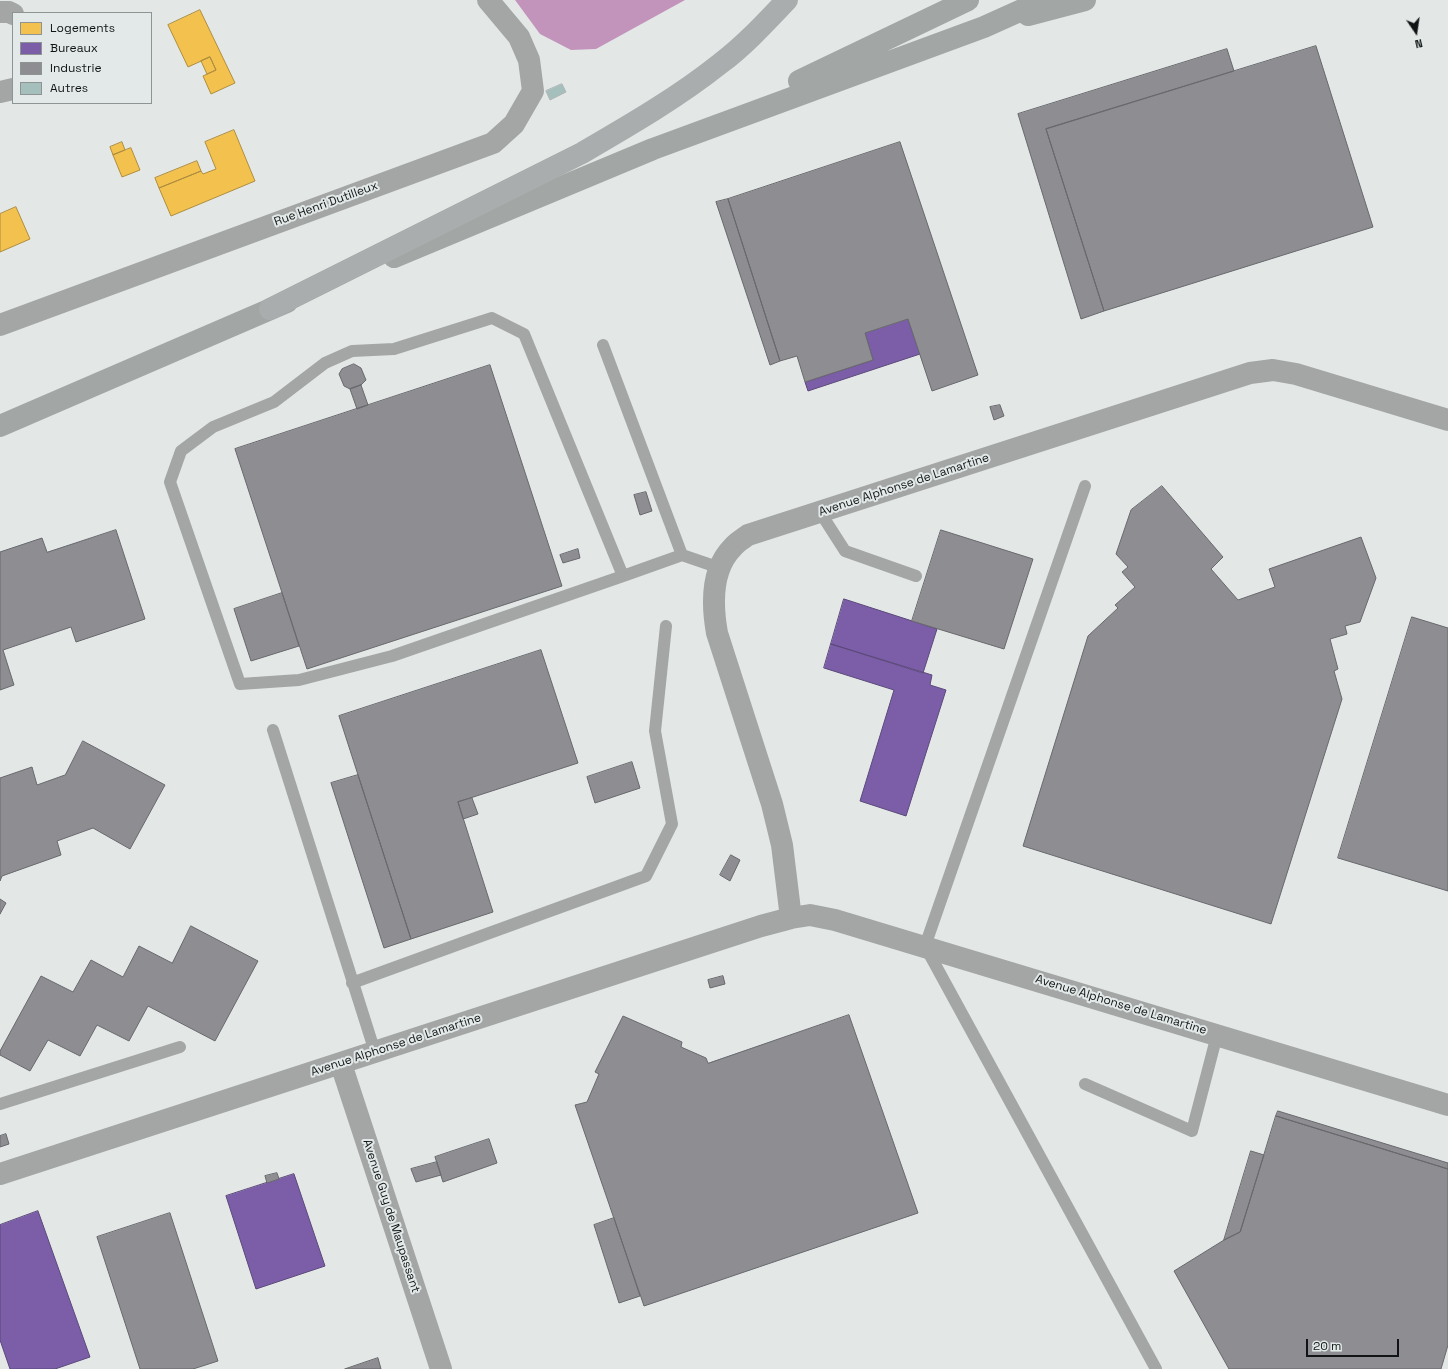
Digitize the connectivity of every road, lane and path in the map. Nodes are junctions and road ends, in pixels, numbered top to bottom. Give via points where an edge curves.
1 (488, 0) edge
2 (787, 0) edge
3 (968, 0) edge
4 (1044, 0) edge
5 (1085, 0) edge
6 (0, 12) edge
7 (12, 13) edge
8 (984, 27) junction
9 (12, 89) edge
10 (0, 92) edge
11 (653, 149) junction
12 (270, 309) junction
13 (0, 326) edge
14 (603, 345) dead end
15 (1448, 420) edge
16 (0, 426) edge
17 (1085, 486) dead end
18 (820, 512) junction
19 (682, 555) junction
20 (720, 568) junction
21 (622, 576) junction
22 (916, 576) dead end
23 (666, 626) dead end
24 (273, 730) dead end
25 (792, 918) junction
26 (925, 946) junction
27 (352, 983) junction
28 (1217, 1034) junction
29 (180, 1047) dead end
30 (375, 1052) junction
31 (341, 1064) junction
32 (1085, 1084) dead end
33 (0, 1104) edge
34 (1448, 1105) edge
35 (0, 1174) edge
36 (441, 1369) edge
37 (1156, 1369) edge

1 - 13 street, Rue Henri Dutilleux via 518,36 529,60 533,91 514,124 493,143
2 - 12 highway via 722,62 682,92 628,126 582,153
3 - 11 main road
4 - 8 main road
5 - 8 main road
6 - 7 street
8 - 11 main road
9 - 10 street
11 - 12 main road
12 - 16 main road
14 - 19 lane
15 - 18 street, Avenue Alphonse de Lamartine via 1296,374 1273,370 1250,373
17 - 26 lane
18 - 20 street, Avenue Alphonse de Lamartine via 748,535 733,547
18 - 22 lane via 845,551
19 - 20 lane
19 - 21 lane
20 - 25 street, Avenue Alphonse de Lamartine via 714,590 717,633 772,804 782,845
21 - 21 lane via 524,334 492,318 394,349 352,352 325,364 274,402 213,427 181,451 170,482 240,684 299,680 392,656
23 - 27 lane via 655,731 672,824 646,876
24 - 27 lane
25 - 26 street, Avenue Alphonse de Lamartine via 810,915 835,920
25 - 30 street, Avenue Alphonse de Lamartine
26 - 28 street, Avenue Alphonse de Lamartine
26 - 37 lane
27 - 30 lane
28 - 32 lane via 1192,1131
28 - 34 street, Avenue Alphonse de Lamartine
29 - 33 lane
30 - 31 street, Avenue Alphonse de Lamartine
31 - 35 street, Avenue Alphonse de Lamartine
31 - 36 street, Avenue Guy de Maupassant

